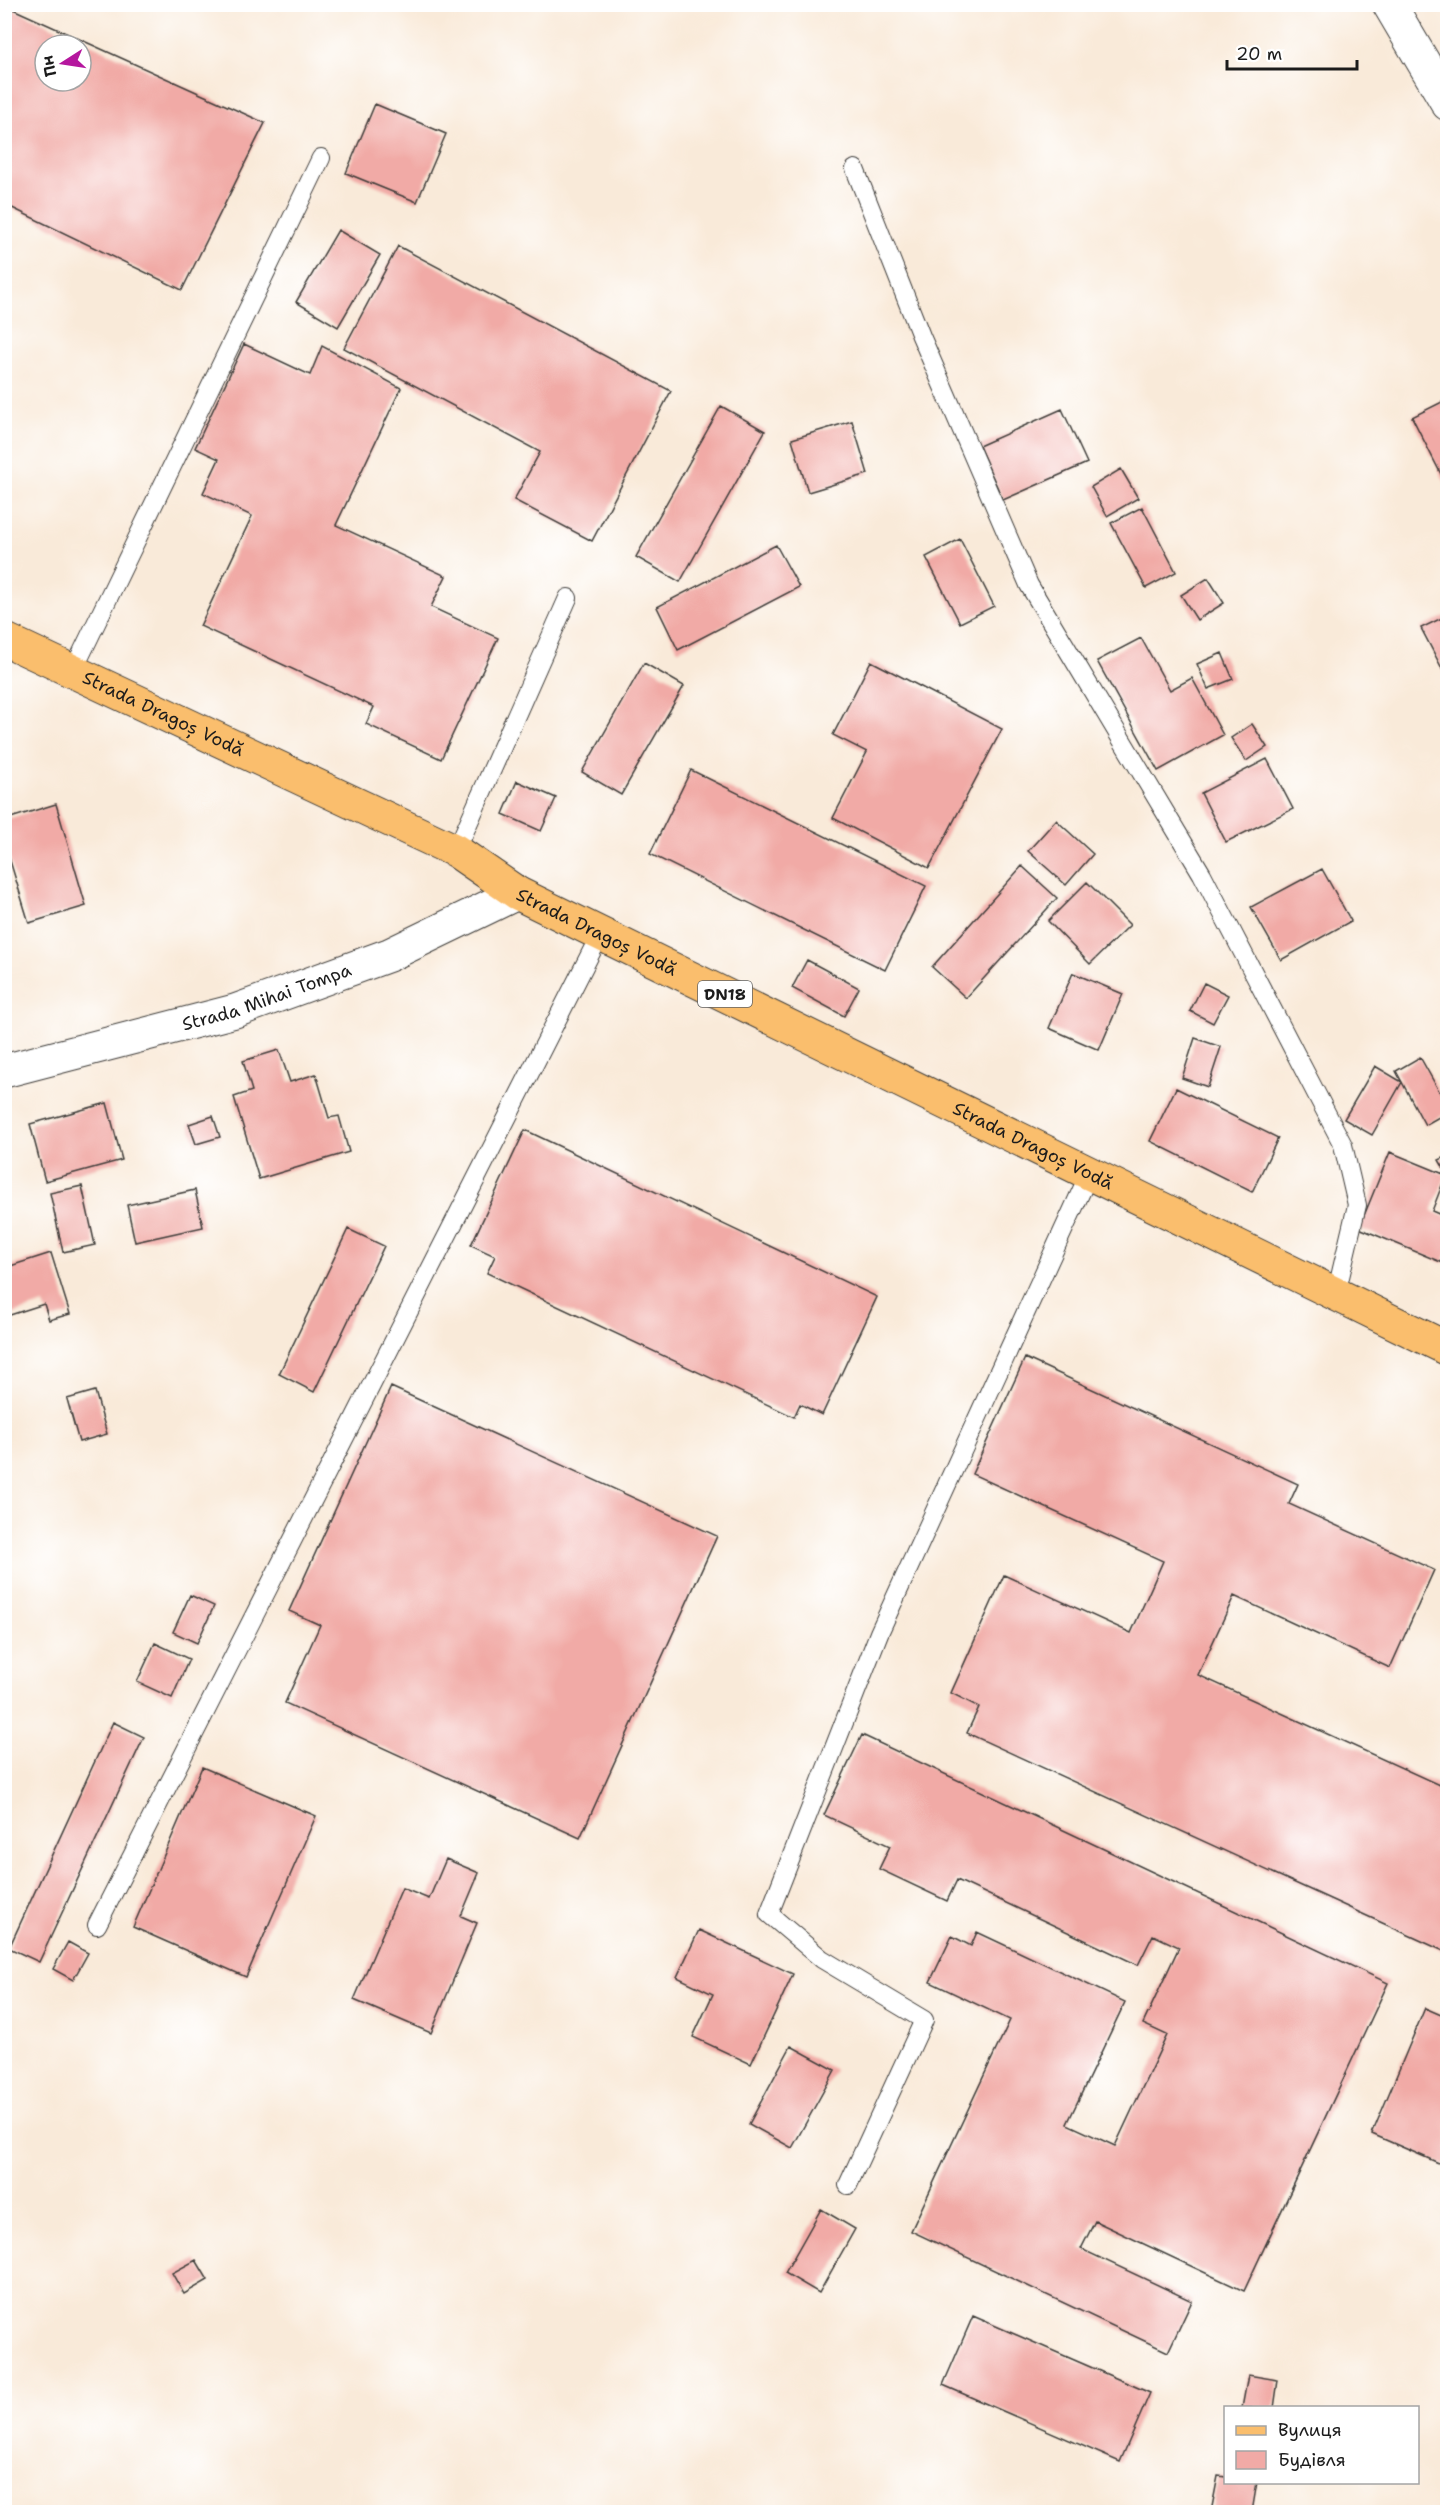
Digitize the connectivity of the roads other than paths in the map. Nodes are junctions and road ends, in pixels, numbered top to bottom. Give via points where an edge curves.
1 (1389, 4) edge
2 (1448, 104) edge
3 (321, 158) dead end
4 (855, 169) dead end
5 (568, 598) dead end
6 (4, 639) edge
7 (73, 671) junction
8 (456, 851) junction
9 (517, 893) junction
10 (601, 933) junction
11 (4, 1071) edge
12 (1090, 1173) junction
13 (1336, 1294) junction
14 (1448, 1348) edge
15 (97, 1924) dead end
16 (848, 2185) dead end

1 - 2 street
3 - 7 lane
4 - 13 lane via 921,336 1029,585 1202,874 1343,1145 1357,1205
5 - 8 lane
6 - 7 main road, Strada Dragoș Vodă / DN18
7 - 8 main road, Strada Dragoș Vodă / DN18
8 - 9 main road, Strada Dragoș Vodă / DN18
9 - 10 main road, Strada Dragoș Vodă / DN18
9 - 11 street, Strada Mihai Tompa via 389,955 235,1011
10 - 12 main road, Strada Dragoș Vodă / DN18
10 - 15 lane
12 - 13 main road, Strada Dragoș Vodă / DN18
12 - 16 lane via 879,1633 769,1914 822,1959 924,2020
13 - 14 main road, Strada Dragoș Vodă / DN18

